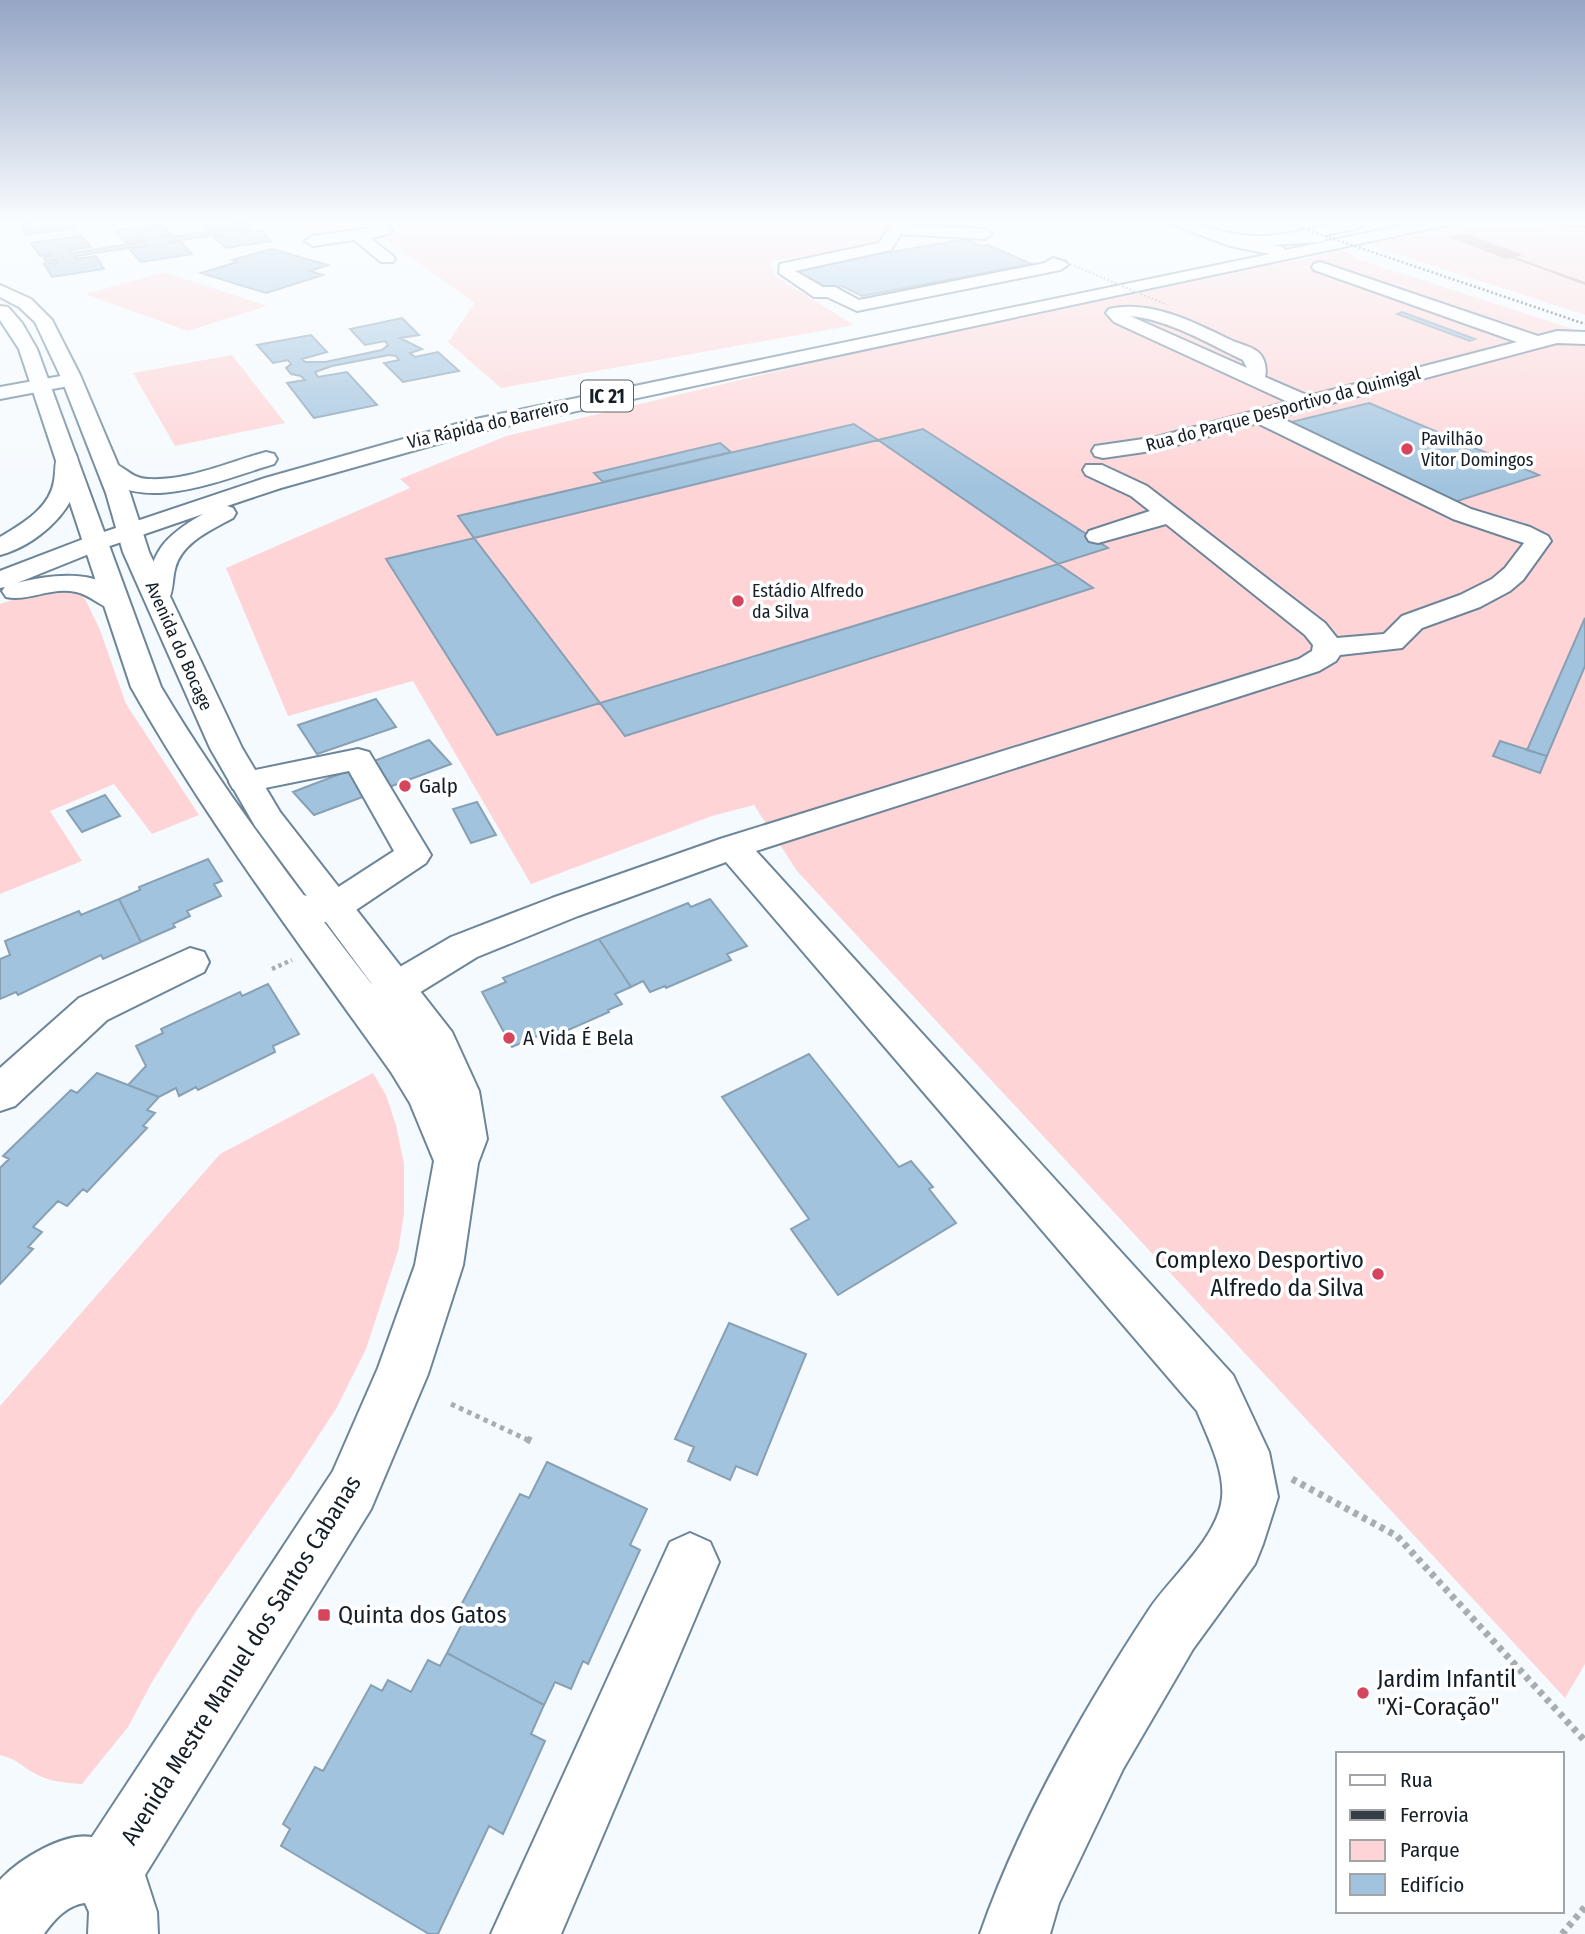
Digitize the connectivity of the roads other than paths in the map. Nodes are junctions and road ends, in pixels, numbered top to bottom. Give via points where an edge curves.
1 (1, 310) edge
2 (33, 310) edge
3 (953, 310) edge
4 (1027, 310) edge
5 (1126, 310) edge
6 (1139, 310) edge
7 (1460, 310) edge
8 (1585, 338) edge
9 (1536, 342) junction
10 (72, 380) junction
11 (1255, 380) junction
12 (40, 385) junction
13 (0, 393) edge
14 (1307, 403) junction
15 (1259, 416) junction
16 (316, 449) dead end
17 (344, 452) junction
18 (292, 453) dead end
19 (67, 458) junction
20 (107, 467) junction
21 (1171, 516) junction
22 (127, 523) junction
23 (93, 535) junction
24 (1098, 536) dead end
25 (0, 547) edge
26 (0, 561) edge
27 (0, 580) edge
28 (0, 596) edge
29 (158, 596) junction
30 (116, 603) junction
31 (1328, 647) junction
32 (245, 782) junction
33 (732, 846) junction
34 (289, 902) junction
35 (334, 907) junction
36 (190, 962) dead end
37 (381, 997) junction
38 (0, 1094) edge
39 (690, 1562) dead end
40 (115, 1905) edge
41 (6, 1919) edge
42 (526, 1934) edge
43 (1016, 1934) edge

1 - 12 main road, Avenida do Bocage via 28,349
2 - 10 main road, Avenida do Bocage via 43,320
3 - 17 main road, Via Rápida do Barreiro / IC 21 via 527,397
4 - 17 main road, Via Rápida do Barreiro / IC 21
5 - 11 main road via 1115,313
6 - 11 main road via 1251,356 1257,368
7 - 9 main road
8 - 9 main road, Rua do Parque Desportivo da Quimigal
9 - 14 main road, Rua do Parque Desportivo da Quimigal
10 - 12 main road
10 - 20 main road, Avenida do Bocage
11 - 14 main road
12 - 13 main road
12 - 19 main road, Avenida do Bocage
14 - 15 main road, Rua do Parque Desportivo da Quimigal
15 - 21 main road, Rua do Parque Desportivo da Quimigal via 1099,461
15 - 31 main road via 1462,514 1539,541 1501,584 1412,622 1392,642
16 - 17 main road
17 - 22 main road, Via Rápida do Barreiro / IC 21 via 170,498
17 - 29 main road via 196,528 164,563
18 - 20 main road via 150,486 134,485
19 - 23 main road, Avenida do Bocage
19 - 25 main road via 65,485 48,514
20 - 22 main road, Avenida do Bocage
21 - 24 main road
21 - 31 main road via 1315,629
22 - 23 main road, Via Rápida do Barreiro
22 - 29 main road, Avenida do Bocage
23 - 26 main road, Via Rápida do Barreiro
23 - 27 main road, Via Rápida do Barreiro
23 - 30 main road, Avenida do Bocage
28 - 30 main road via 32,587 78,583 96,588
29 - 32 main road, Avenida do Bocage via 203,701
30 - 34 main road, Avenida do Bocage via 146,687 244,842
31 - 33 main road via 1324,657 1309,665
32 - 35 main road, Avenida do Bocage
32 - 35 main road via 358,759 414,855
33 - 37 main road via 464,947
33 - 43 main road via 1216,1393 1242,1452 1250,1497 1235,1544 1172,1628 1101,1747 1028,1894
34 - 35 main road via 313,912
34 - 37 main road, Avenida do Bocage
35 - 37 main road, Avenida do Bocage
36 - 38 main road via 93,1009
37 - 40 main road, Avenida Mestre Manuel dos Santos Cabanas via 456,1163 439,1265 402,1374 352,1490
39 - 42 main road
40 - 41 main road, Avenida Mestre Manuel dos Santos Cabanas via 86,1869 62,1874

